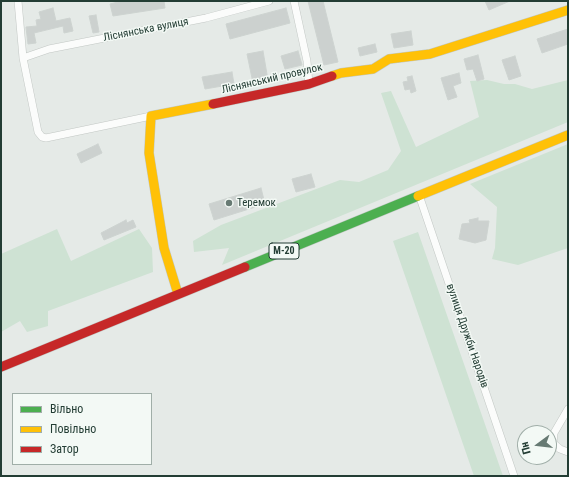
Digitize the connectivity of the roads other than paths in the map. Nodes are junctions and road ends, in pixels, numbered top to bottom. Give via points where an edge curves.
1 (18, 1) edge
2 (269, 1) edge
3 (294, 1) edge
4 (568, 10) edge
5 (23, 58) junction
6 (309, 84) junction
7 (151, 116) junction
8 (568, 135) edge
9 (419, 196) junction
10 (178, 294) junction
11 (1, 367) edge
12 (568, 410) edge
13 (568, 452) edge
14 (514, 476) edge

1 - 5 street
2 - 5 street, Ліснянська вулиця via 206,18 49,49
3 - 6 street via 307,61
4 - 6 main road, Ліснянський провулок via 442,51 389,59 373,69 341,74
5 - 7 street via 38,132 42,137
6 - 7 main road, Ліснянський провулок
7 - 10 main road via 149,153 164,248
8 - 9 main road, М-20
9 - 10 main road, М-20
9 - 14 street, вулиця Дружби Народів
10 - 11 main road, М-20
12 - 13 street via 554,434 554,443

